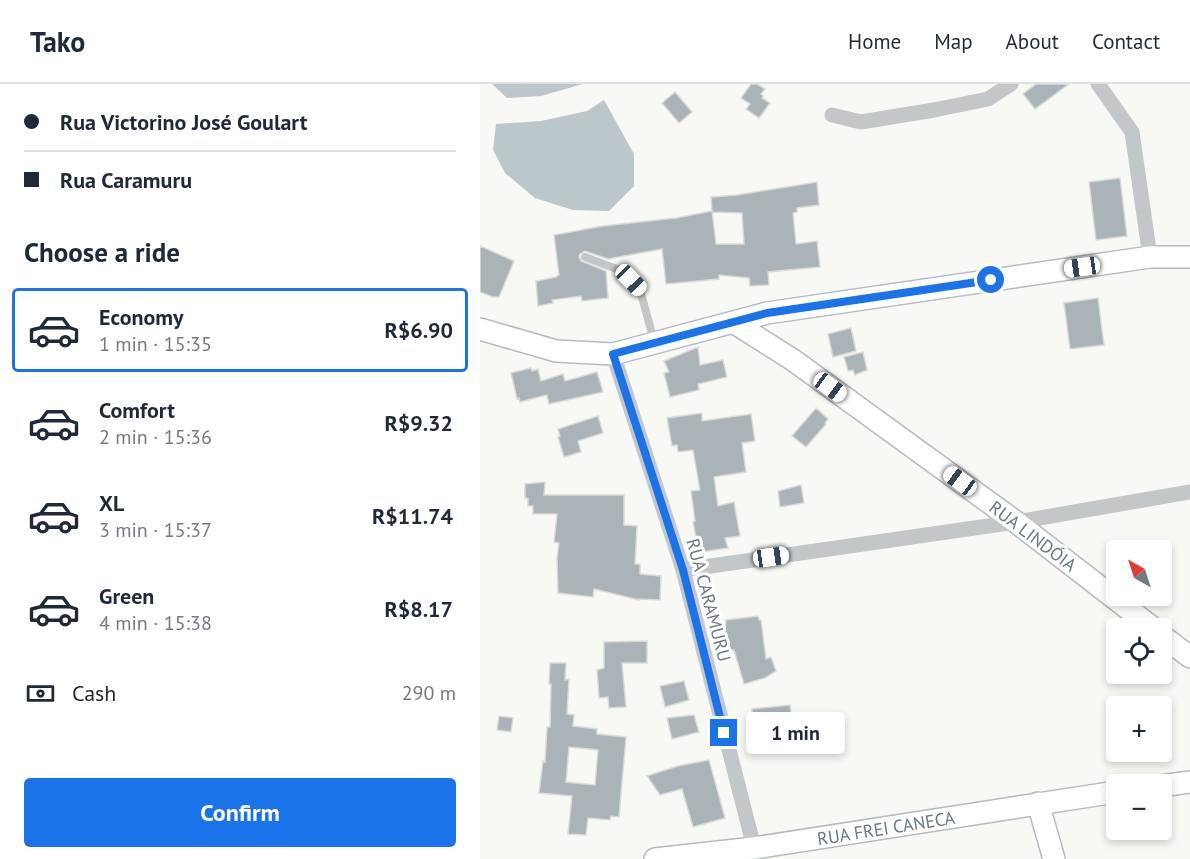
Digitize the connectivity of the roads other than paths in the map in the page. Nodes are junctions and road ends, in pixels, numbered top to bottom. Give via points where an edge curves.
1 (1011, 84) edge
2 (1098, 84) edge
3 (832, 115) dead end
4 (585, 257) dead end
5 (1150, 257) junction
6 (1190, 257) edge
7 (733, 322) junction
8 (480, 329) edge
9 (655, 343) junction
10 (613, 354) junction
11 (1190, 492) edge
12 (1016, 522) junction
13 (683, 570) junction
14 (1140, 618) edge
15 (1172, 643) edge
16 (1190, 657) edge
17 (1190, 782) edge
18 (1172, 784) edge
19 (1106, 793) edge
20 (1038, 803) junction
21 (756, 854) edge
22 (654, 859) edge
23 (1054, 859) edge

1 - 3 street via 988,99 934,110 861,122
2 - 5 street via 1132,132
4 - 9 lane via 622,271 640,290
5 - 6 street
5 - 7 street via 767,313
7 - 9 street
7 - 12 street, RUA LINDÓIA via 793,360
8 - 10 street via 556,351
9 - 10 street
10 - 13 street, RUA CARAMURU
11 - 12 street
12 - 13 street
12 - 14 street, RUA LINDÓIA
13 - 21 street, RUA CARAMURU
15 - 16 street
17 - 18 street
19 - 20 street, RUA FREI CANECA
20 - 21 street, RUA FREI CANECA
20 - 23 street
21 - 22 street, RUA FREI CANECA

